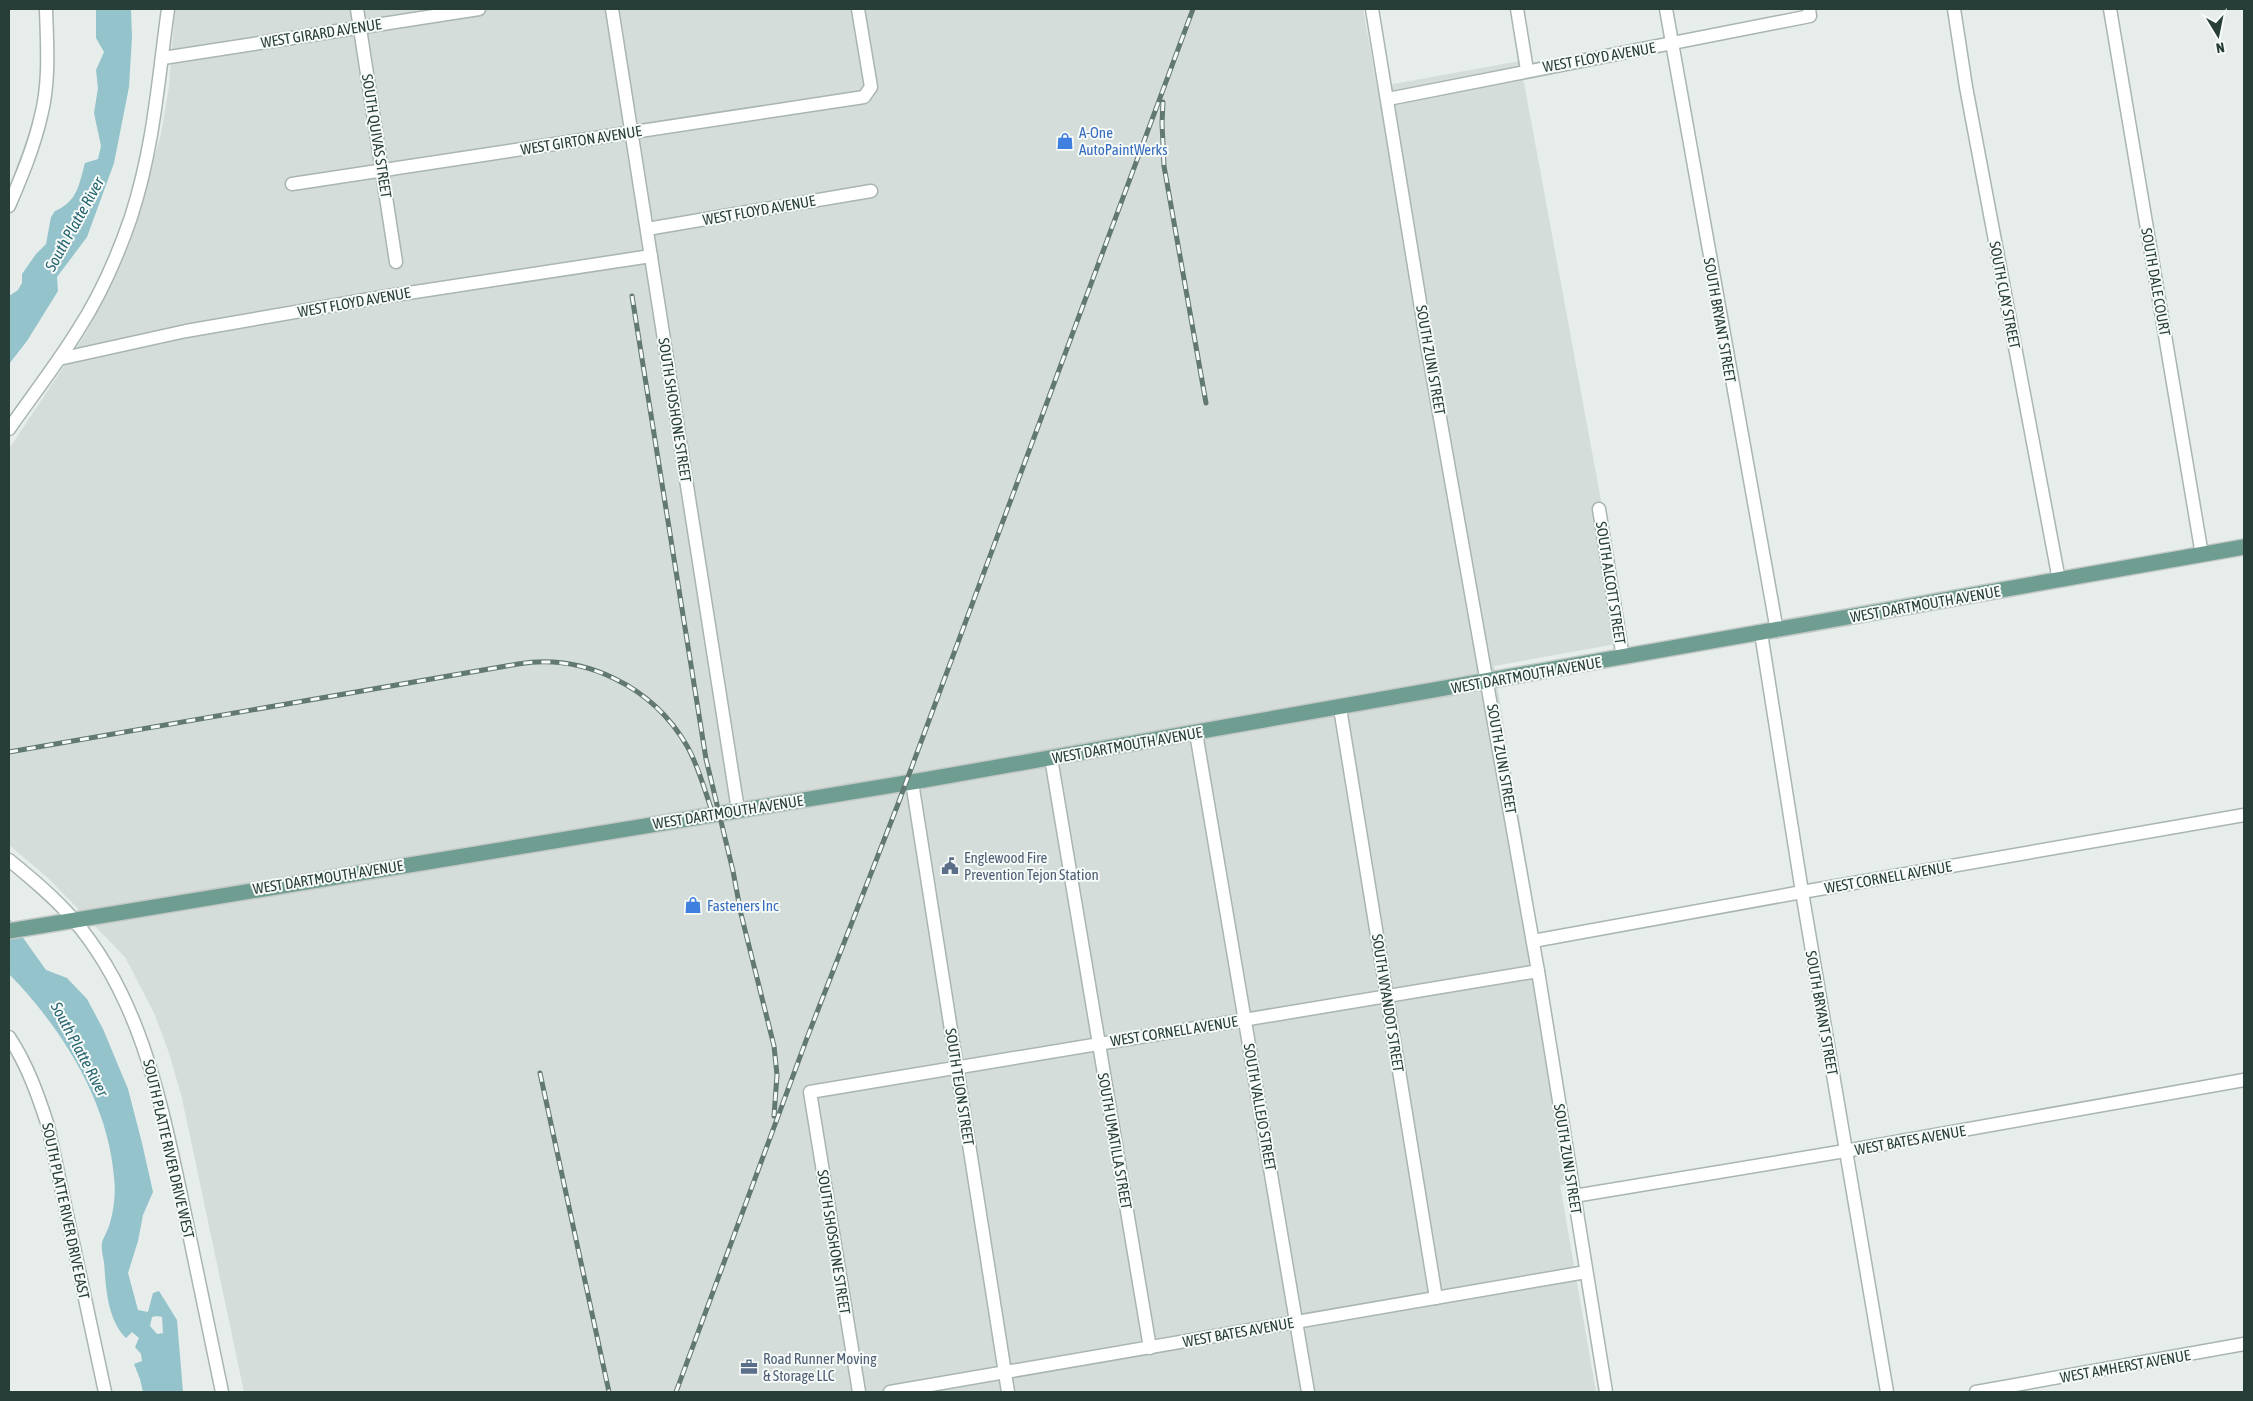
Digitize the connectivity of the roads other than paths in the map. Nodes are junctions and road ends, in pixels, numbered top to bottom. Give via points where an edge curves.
1 (46, 9) edge
2 (168, 9) edge
3 (357, 9) edge
4 (479, 9) edge
5 (612, 9) edge
6 (858, 9) edge
7 (1372, 9) edge
8 (1516, 9) edge
9 (1666, 9) edge
10 (1954, 9) edge
11 (2110, 9) edge
12 (1809, 12) edge
13 (360, 26) junction
14 (1672, 44) junction
15 (163, 58) junction
16 (1527, 70) junction
17 (1388, 99) junction
18 (632, 132) junction
19 (382, 170) junction
20 (292, 184) dead end
21 (871, 190) dead end
22 (9, 206) edge
23 (646, 229) junction
24 (651, 256) junction
25 (396, 262) dead end
26 (58, 359) junction
27 (9, 429) edge
28 (1599, 509) dead end
29 (2244, 547) edge
30 (2202, 555) junction
31 (2059, 580) junction
32 (1777, 630) junction
33 (1761, 633) junction
34 (1623, 658) junction
35 (1488, 682) junction
36 (1340, 708) junction
37 (1196, 733) junction
38 (1051, 758) junction
39 (912, 782) junction
40 (738, 810) junction
41 (2244, 815) edge
42 (9, 860) edge
43 (1802, 892) junction
44 (73, 919) junction
45 (9, 931) edge
46 (1533, 941) junction
47 (1538, 971) junction
48 (1387, 996) junction
49 (1245, 1020) junction
50 (9, 1037) edge
51 (1099, 1044) junction
52 (956, 1067) junction
53 (2244, 1080) edge
54 (810, 1092) joint
55 (1845, 1151) junction
56 (1574, 1196) junction
57 (1586, 1272) junction
58 (1436, 1298) junction
59 (1296, 1322) junction
60 (2244, 1344) edge
61 (1150, 1348) junction
62 (1004, 1372) junction
63 (105, 1392) edge
64 (222, 1392) edge
65 (859, 1392) edge
66 (890, 1392) edge
67 (1008, 1392) edge
68 (1308, 1392) edge
69 (1606, 1392) edge
70 (1887, 1392) edge
71 (1976, 1392) edge

1 - 22 street via 47,76 42,116
2 - 15 street
3 - 13 street, SOUTH QUIVAS STREET
4 - 13 street, WEST GIRARD AVENUE
5 - 18 street, SOUTH SHOSHONE STREET
6 - 18 street, WEST GIRTON AVENUE via 871,87 864,98
7 - 17 street, SOUTH ZUNI STREET
8 - 16 street
9 - 14 street, SOUTH BRYANT STREET
10 - 31 street, SOUTH CLAY STREET
11 - 30 street, SOUTH DALE COURT
12 - 14 street, WEST FLOYD AVENUE
13 - 15 street, WEST GIRARD AVENUE
13 - 19 street, SOUTH QUIVAS STREET
14 - 16 street, WEST FLOYD AVENUE
14 - 32 street, SOUTH BRYANT STREET
15 - 26 street via 152,134 131,218 104,282 79,329
16 - 17 street, WEST FLOYD AVENUE
17 - 35 street, SOUTH ZUNI STREET via 1428,348
18 - 19 street, WEST GIRTON AVENUE
18 - 23 street, SOUTH SHOSHONE STREET
19 - 20 street, WEST GIRTON AVENUE
19 - 25 street, SOUTH QUIVAS STREET
21 - 23 street, WEST FLOYD AVENUE
23 - 24 street, SOUTH SHOSHONE STREET
24 - 26 street, WEST FLOYD AVENUE via 186,331
24 - 40 street, SOUTH SHOSHONE STREET
26 - 27 street
28 - 34 street, SOUTH ALCOTT STREET
29 - 30 main road, WEST DARTMOUTH AVENUE
30 - 31 main road, WEST DARTMOUTH AVENUE
31 - 32 main road, WEST DARTMOUTH AVENUE
32 - 33 main road, WEST DARTMOUTH AVENUE
33 - 34 main road, WEST DARTMOUTH AVENUE
33 - 43 street, SOUTH BRYANT STREET
34 - 35 main road, WEST DARTMOUTH AVENUE
35 - 36 main road, WEST DARTMOUTH AVENUE
35 - 46 street, SOUTH ZUNI STREET
36 - 37 main road, WEST DARTMOUTH AVENUE
36 - 48 street, SOUTH WYANDOT STREET
37 - 38 main road, WEST DARTMOUTH AVENUE
37 - 49 street, SOUTH VALLEJO STREET
38 - 39 main road, WEST DARTMOUTH AVENUE
38 - 51 street, SOUTH UMATILLA STREET
39 - 40 main road, WEST DARTMOUTH AVENUE
39 - 52 street, SOUTH TEJON STREET
40 - 44 main road, WEST DARTMOUTH AVENUE
41 - 43 street, WEST CORNELL AVENUE
42 - 44 street, SOUTH PLATTE RIVER DRIVE WEST
43 - 46 street, WEST CORNELL AVENUE
43 - 55 street, SOUTH BRYANT STREET
44 - 45 main road, WEST DARTMOUTH AVENUE
44 - 64 street, SOUTH PLATTE RIVER DRIVE WEST via 111,975 149,1060
46 - 47 street, SOUTH ZUNI STREET
47 - 48 street, WEST CORNELL AVENUE
47 - 56 street, SOUTH ZUNI STREET
48 - 49 street, WEST CORNELL AVENUE
48 - 58 street, SOUTH WYANDOT STREET
49 - 51 street, WEST CORNELL AVENUE
49 - 59 street, SOUTH VALLEJO STREET
50 - 63 street, SOUTH PLATTE RIVER DRIVE EAST via 24,1062 48,1126
51 - 52 street, WEST CORNELL AVENUE
51 - 61 street, SOUTH UMATILLA STREET
52 - 54 street, WEST CORNELL AVENUE
52 - 62 street, SOUTH TEJON STREET
53 - 55 street, WEST BATES AVENUE
54 - 65 street, SOUTH SHOSHONE STREET
55 - 56 street, WEST BATES AVENUE
55 - 70 street, SOUTH BRYANT STREET
56 - 57 street, SOUTH ZUNI STREET
57 - 58 street, WEST BATES AVENUE
57 - 69 street, SOUTH ZUNI STREET
58 - 59 street, WEST BATES AVENUE
59 - 61 street, WEST BATES AVENUE
59 - 68 street, SOUTH VALLEJO STREET
60 - 71 street, WEST AMHERST AVENUE
61 - 62 street, WEST BATES AVENUE
62 - 66 street, WEST BATES AVENUE
62 - 67 street, SOUTH TEJON STREET

